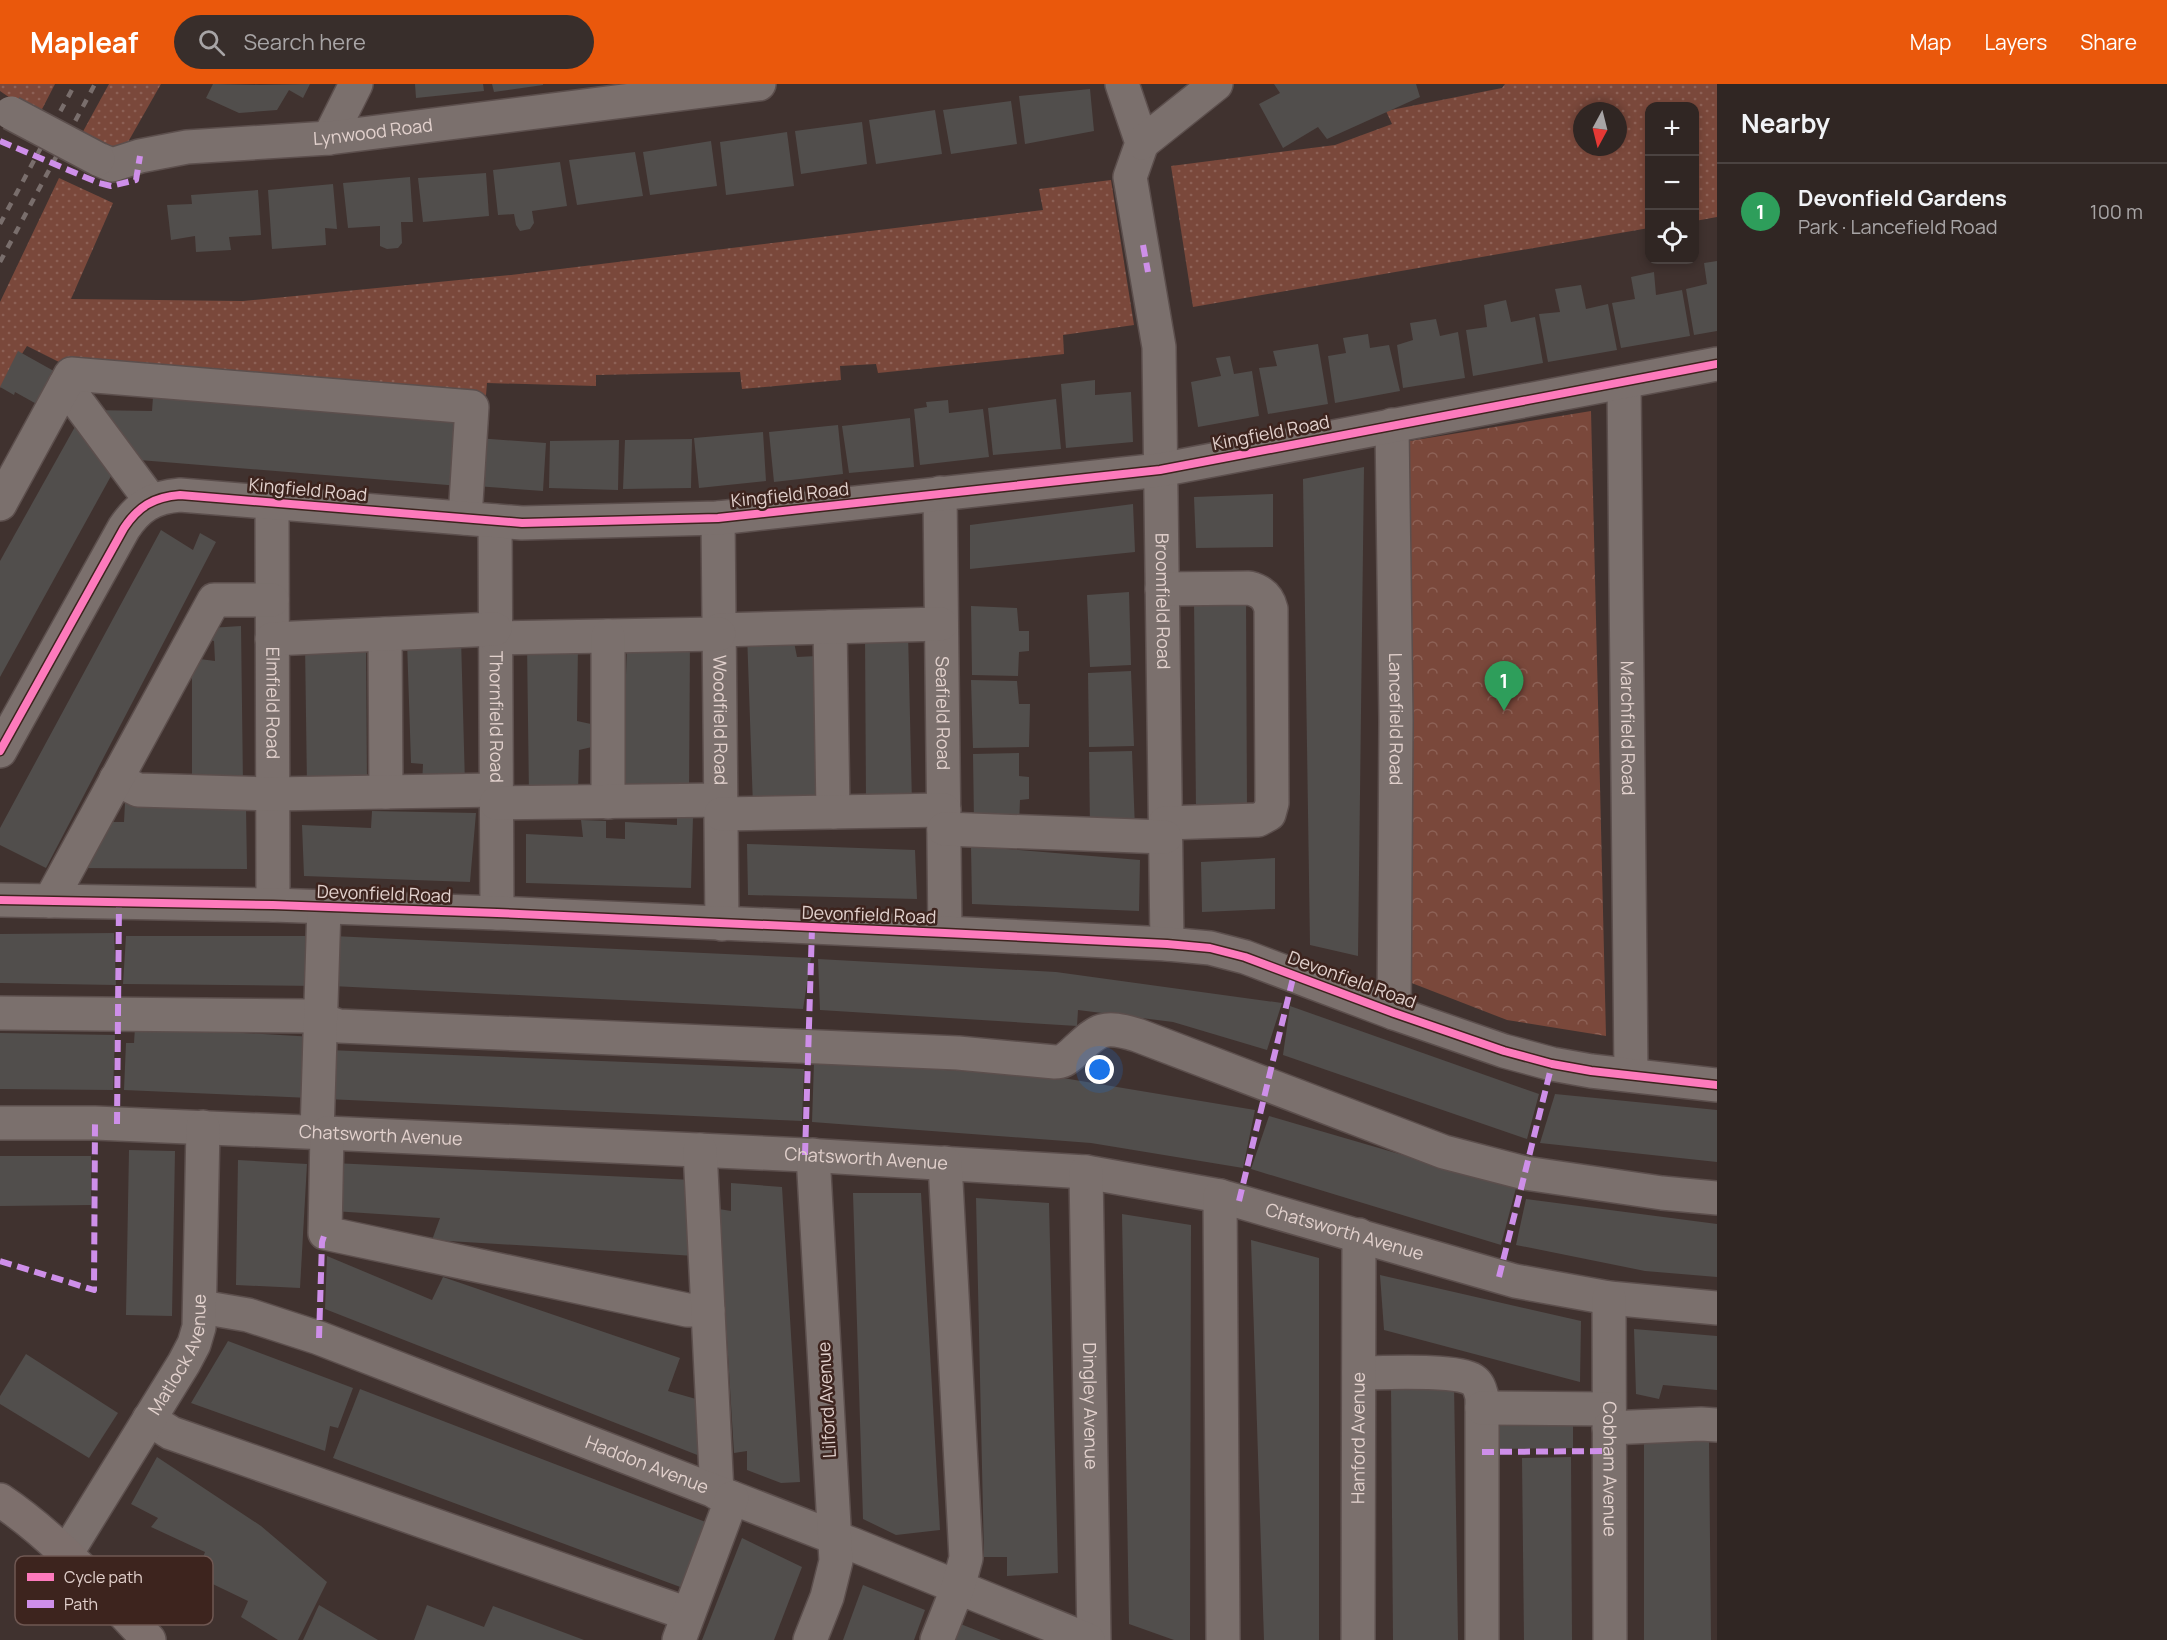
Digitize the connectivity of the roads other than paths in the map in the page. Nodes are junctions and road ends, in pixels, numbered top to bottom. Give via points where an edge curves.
1 (356, 84) edge
2 (759, 84) edge
3 (1122, 84) edge
4 (1216, 84) edge
5 (6, 112) edge
6 (329, 138) junction
7 (1142, 142) junction
8 (1717, 364) edge
9 (1624, 382) junction
10 (65, 385) junction
11 (1392, 425) junction
12 (1160, 470) junction
13 (940, 493) junction
14 (151, 501) junction
15 (272, 502) junction
16 (0, 504) edge
17 (718, 518) junction
18 (480, 519) junction
19 (1162, 589) junction
20 (272, 600) junction
21 (941, 624) junction
22 (830, 627) junction
23 (719, 632) junction
24 (495, 633) junction
25 (385, 634) junction
26 (608, 636) junction
27 (272, 639) junction
28 (0, 751) edge
29 (116, 779) junction
30 (386, 792) junction
31 (273, 794) junction
32 (496, 796) junction
33 (608, 802) junction
34 (721, 807) junction
35 (833, 812) junction
36 (944, 819) junction
37 (1165, 830) junction
38 (0, 900) edge
39 (50, 901) junction
40 (273, 905) junction
41 (324, 907) junction
42 (497, 914) junction
43 (722, 924) junction
44 (945, 933) junction
45 (1167, 944) junction
46 (1394, 1012) junction
47 (0, 1013) edge
48 (321, 1020) junction
49 (1631, 1075) junction
50 (1717, 1085) edge
51 (0, 1123) edge
52 (203, 1127) junction
53 (322, 1133) junction
54 (700, 1150) junction
55 (813, 1155) junction
56 (945, 1163) junction
57 (1086, 1172) junction
58 (1220, 1196) junction
59 (1717, 1198) edge
60 (1359, 1235) junction
61 (1609, 1298) junction
62 (201, 1307) junction
63 (1717, 1308) edge
64 (708, 1310) junction
65 (1359, 1373) junction
66 (1482, 1408) junction
67 (149, 1419) junction
68 (1609, 1419) junction
69 (1717, 1425) edge
70 (724, 1496) junction
71 (0, 1500) edge
72 (835, 1539) junction
73 (66, 1554) joint
74 (958, 1587) junction
75 (135, 1625) edge
76 (684, 1627) edge
77 (149, 1640) edge
78 (810, 1640) edge
79 (938, 1640) edge
80 (1088, 1640) edge
81 (1094, 1640) edge
82 (1223, 1640) edge
83 (1358, 1640) edge
84 (1482, 1640) edge
85 (1610, 1640) edge

1 - 6 street
2 - 6 street, Lynwood Road
3 - 7 street
4 - 7 street
5 - 6 street, Lynwood Road, bridge via 112,165 187,147
7 - 12 street, Broomfield Road via 1130,177 1157,329
8 - 9 street, Kingfield Road
9 - 11 street, Kingfield Road
9 - 49 street, Marchfield Road
10 - 14 street
10 - 16 street
10 - 18 street, Thornfield Road via 71,374 472,406
11 - 12 street, Kingfield Road
11 - 46 street, Lancefield Road
12 - 13 street, Kingfield Road
12 - 19 street, Broomfield Road
13 - 17 street, Kingfield Road
13 - 21 street, Seafield Road
14 - 15 street, Kingfield Road via 180,495
14 - 28 street via 124,528
15 - 18 street, Kingfield Road
15 - 20 street, Elmfield Road
17 - 18 street, Kingfield Road via 522,523
17 - 23 street, Woodfield Road
18 - 24 street, Thornfield Road
19 - 37 street, Broomfield Road
19 - 37 street via 1249,588 1260,591 1271,609 1269,814 1258,820
20 - 27 street, Elmfield Road
20 - 29 street via 214,600
21 - 22 street
21 - 36 street, Seafield Road
22 - 23 street
22 - 35 street
23 - 26 street
23 - 34 street, Woodfield Road
24 - 25 street
24 - 26 street
24 - 32 street, Thornfield Road
25 - 27 street
25 - 30 street
26 - 33 street
27 - 31 street, Elmfield Road
29 - 31 street via 138,790
29 - 39 street
30 - 31 street
30 - 32 street
31 - 40 street, Elmfield Road
32 - 33 street
32 - 42 street, Thornfield Road
33 - 34 street
34 - 35 street
34 - 43 street, Woodfield Road
35 - 36 street
36 - 37 street
36 - 44 street, Seafield Road
37 - 45 street, Broomfield Road
38 - 39 street, Devonfield Road
39 - 40 street, Devonfield Road
40 - 41 street, Devonfield Road
41 - 42 street, Devonfield Road
41 - 48 street
42 - 43 street, Devonfield Road
43 - 44 street, Devonfield Road
44 - 45 street, Devonfield Road
45 - 46 street, Devonfield Road via 1227,951
46 - 49 street, Devonfield Road via 1504,1051 1591,1071
47 - 48 street via 310,1016
48 - 53 street
48 - 59 street via 339,1026 975,1054 1055,1062 1066,1059 1101,1030 1122,1030 1444,1152 1525,1173
49 - 50 street, Devonfield Road
51 - 52 street, Chatsworth Avenue
52 - 53 street, Chatsworth Avenue
52 - 62 street, Matlock Avenue
53 - 54 street, Chatsworth Avenue
53 - 64 street via 325,1233 687,1310
54 - 55 street, Chatsworth Avenue
54 - 64 street
55 - 56 street, Chatsworth Avenue
55 - 72 street, Lilford Avenue
56 - 57 street, Chatsworth Avenue
56 - 74 street via 966,1558
57 - 58 street, Chatsworth Avenue
57 - 81 street, Dingley Avenue
58 - 60 street, Chatsworth Avenue
58 - 82 street
60 - 61 street, Chatsworth Avenue via 1498,1277
60 - 65 street, Hanford Avenue
61 - 63 street, Chatsworth Avenue
61 - 68 street, Cobham Avenue
62 - 67 street, Matlock Avenue via 194,1344
62 - 70 street, Haddon Avenue via 248,1315 319,1338
64 - 70 street
65 - 66 street via 1467,1378 1479,1387
65 - 83 street, Hanford Avenue
66 - 68 street
66 - 84 street
67 - 73 street, Matlock Avenue
67 - 76 street via 171,1434
68 - 69 street
68 - 85 street, Cobham Avenue
70 - 72 street, Haddon Avenue
70 - 76 street
71 - 73 main road via 22,1514
72 - 74 street, Haddon Avenue
72 - 78 street, Lilford Avenue via 832,1580
74 - 79 street
74 - 80 street, Haddon Avenue
75 - 77 main road

